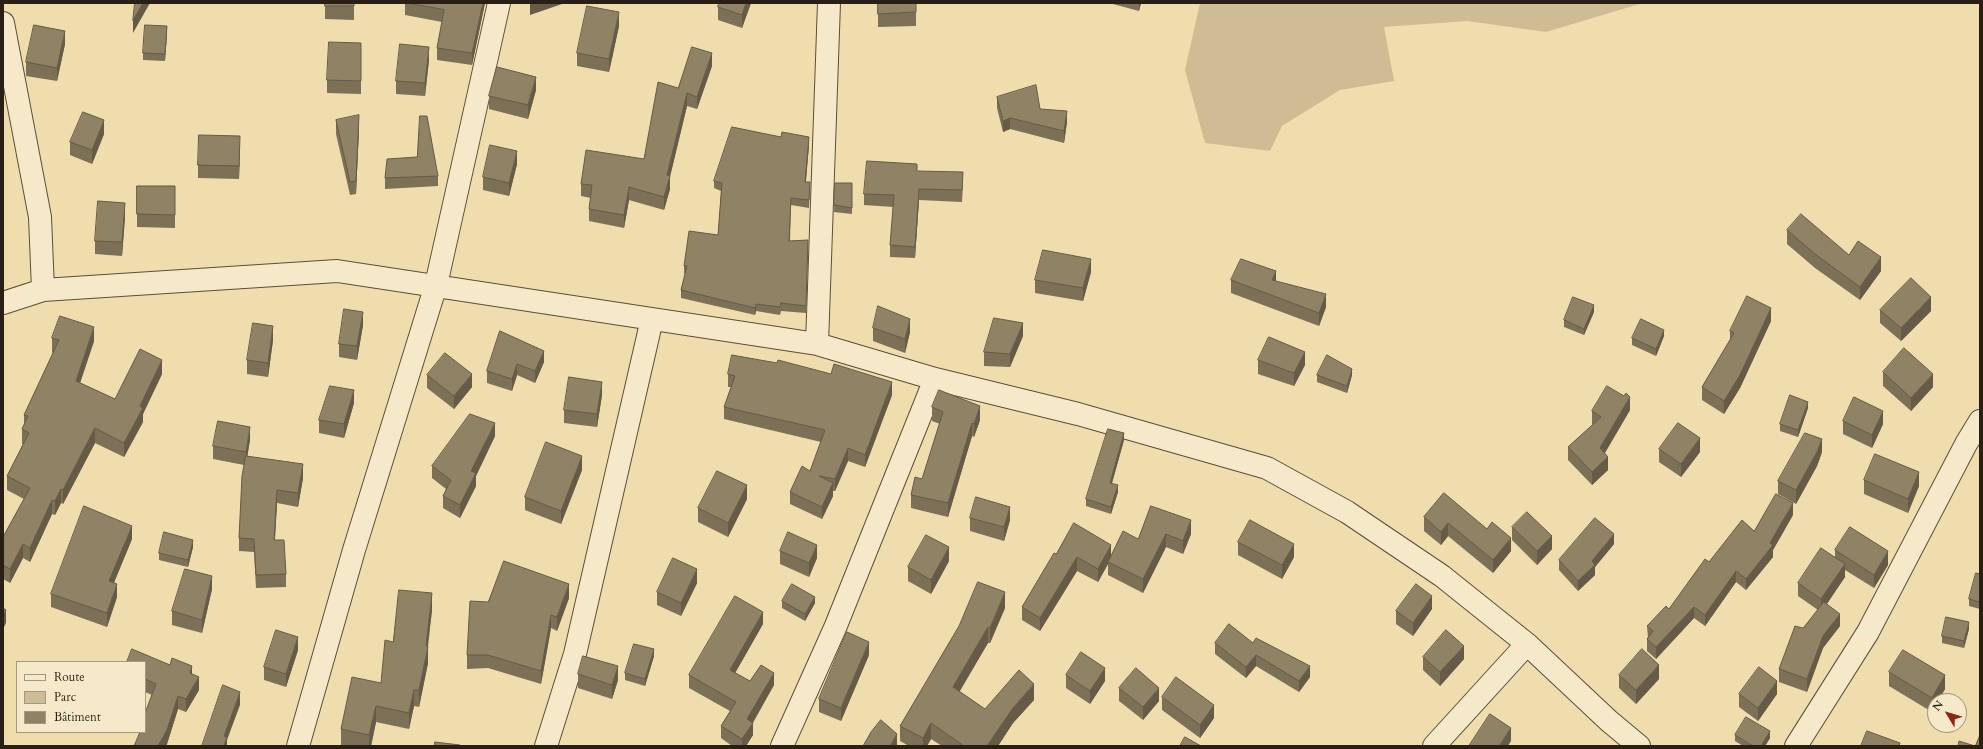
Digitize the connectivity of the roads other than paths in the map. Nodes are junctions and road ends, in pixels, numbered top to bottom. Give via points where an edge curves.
1 (499, 3) edge
2 (829, 3) edge
3 (3, 23) edge
4 (436, 285) junction
5 (43, 290) junction
6 (3, 303) edge
7 (652, 319) junction
8 (817, 344) junction
9 (935, 379) junction
10 (1980, 420) edge
11 (1527, 644) junction
12 (298, 746) edge
13 (546, 746) edge
14 (782, 746) edge
15 (1434, 746) edge
16 (1639, 746) edge
17 (1796, 746) edge

1 - 4 street
2 - 8 street
3 - 5 street via 40,217
4 - 5 street via 337,271
4 - 7 street
4 - 12 street via 354,550
5 - 6 street
7 - 8 street
7 - 13 street via 576,654
8 - 9 street
9 - 11 street via 1078,414 1267,468 1347,512 1442,576
9 - 14 street via 835,628
10 - 17 street via 1868,632
11 - 15 street
11 - 16 street

